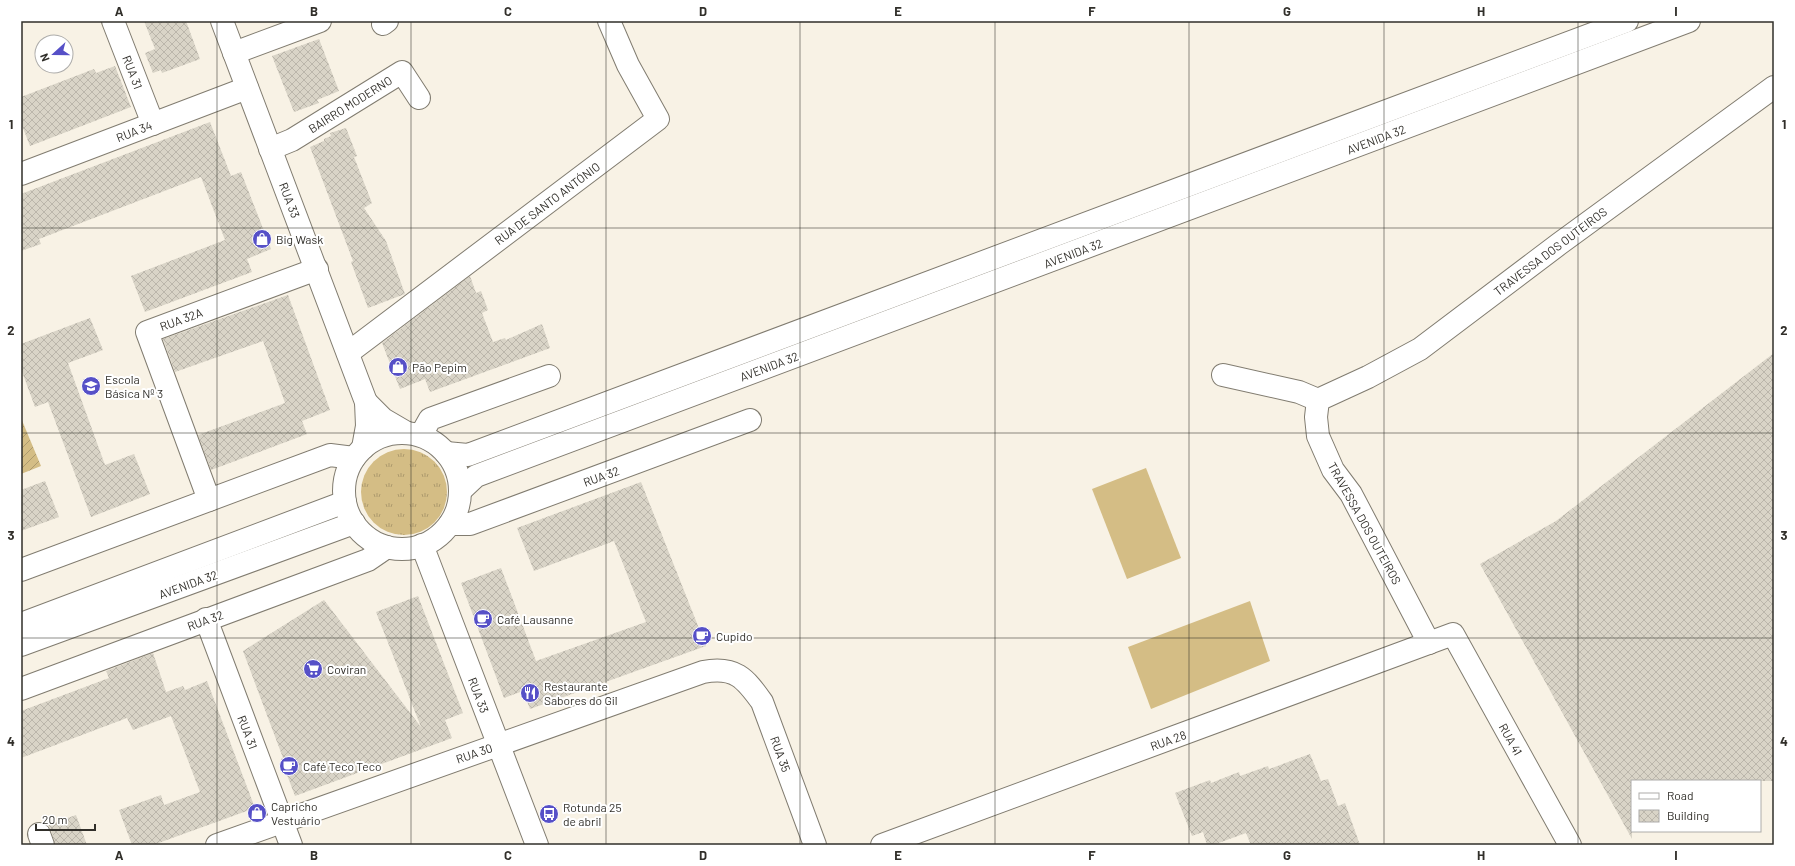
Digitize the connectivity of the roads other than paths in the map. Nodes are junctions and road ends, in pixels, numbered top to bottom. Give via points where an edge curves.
1 (113, 21) edge
2 (222, 21) edge
3 (320, 21) edge
4 (609, 21) edge
5 (1627, 21) edge
6 (1690, 21) edge
7 (234, 53) junction
8 (1774, 87) edge
9 (247, 88) junction
10 (419, 98) dead end
11 (153, 124) junction
12 (270, 149) junction
13 (21, 174) edge
14 (317, 269) junction
15 (348, 354) junction
16 (1223, 375) dead end
17 (549, 376) dead end
18 (1318, 400) junction
19 (366, 402) junction
20 (750, 420) dead end
21 (414, 434) junction
22 (358, 453) junction
23 (446, 453) junction
24 (460, 491) junction
25 (209, 500) junction
26 (346, 502) junction
27 (354, 523) junction
28 (450, 524) junction
29 (422, 545) junction
30 (387, 546) junction
31 (21, 570) edge
32 (206, 620) junction
33 (21, 624) edge
34 (1453, 634) joint
35 (1428, 643) junction
36 (21, 645) edge
37 (733, 673) joint
38 (21, 690) edge
39 (498, 745) junction
40 (282, 821) junction
41 (217, 845) edge
42 (291, 845) edge
43 (537, 845) edge
44 (815, 845) edge
45 (882, 845) edge
46 (1570, 845) edge

1 - 11 street, RUA 31
2 - 7 street, RUA 33
3 - 7 street
4 - 15 street, RUA DE SANTO ANTÓNIO via 628,65 658,118
5 - 23 street, AVENIDA 32 via 468,455
6 - 24 street, AVENIDA 32 via 476,476
7 - 9 street, RUA 33
8 - 18 street, TRAVESSA DOS OUTEIROS via 1420,349
9 - 11 street, RUA 34
9 - 12 street, RUA 33
10 - 12 street, BAIRRO MODERNO via 402,72 292,140
11 - 13 street, RUA 34
12 - 14 street, RUA 33
14 - 15 street, RUA 33
14 - 25 street, RUA 32A via 146,332
15 - 19 street, RUA 33
16 - 18 street via 1299,392
17 - 21 street via 430,419
18 - 35 street, TRAVESSA DOS OUTEIROS via 1318,436 1333,470 1351,494
19 - 21 street, RUA 33 via 384,419
19 - 22 street, RUA 33 via 367,426
20 - 28 street, RUA 32 via 470,524
21 - 22 street via 392,433 375,439
21 - 23 street via 434,442
22 - 25 street via 330,455
22 - 26 street via 346,479
23 - 24 street via 459,477
24 - 28 street via 458,508
25 - 31 street
26 - 27 street
26 - 33 street, AVENIDA 32
27 - 30 street via 363,534
27 - 36 street, AVENIDA 32
28 - 29 street via 439,536
29 - 30 street via 406,548
29 - 39 street, RUA 33
30 - 32 street, RUA 32 via 368,560
32 - 38 street, RUA 32
32 - 40 street, RUA 31
34 - 35 street, RUA 28
34 - 46 street, RUA 41
35 - 45 street, RUA 28
37 - 39 street, RUA 30 via 716,670 703,672
37 - 44 street, RUA 35 via 749,683 762,702
39 - 40 street, RUA 30
39 - 43 street, RUA 33
40 - 41 street, RUA 30
40 - 42 street, RUA 31

